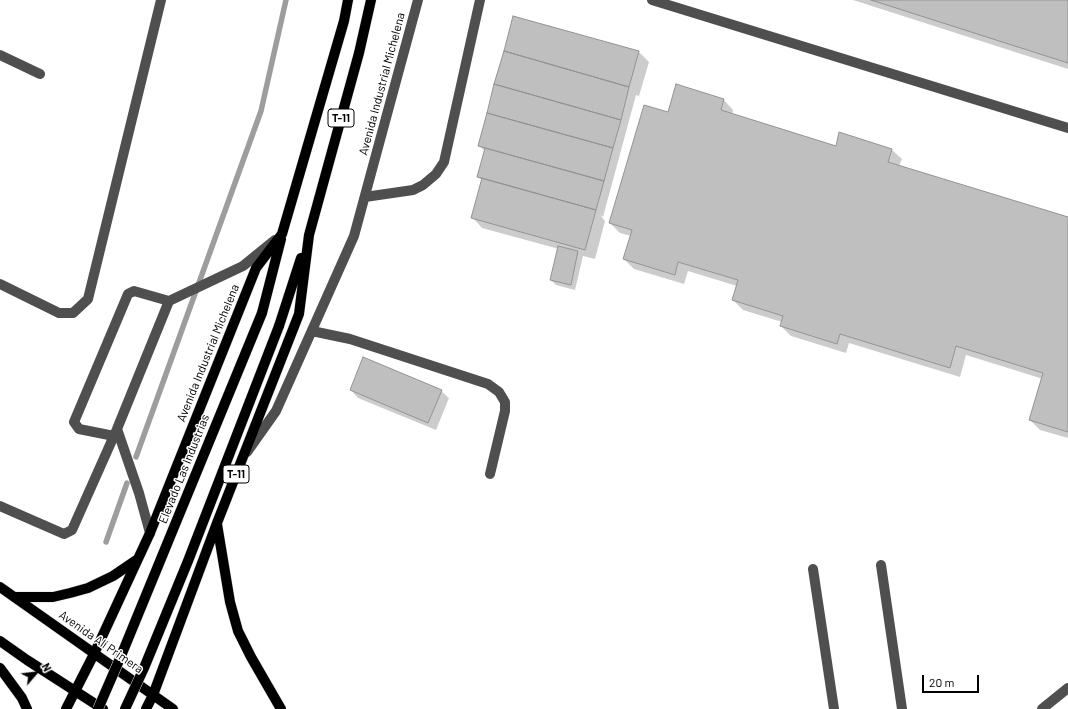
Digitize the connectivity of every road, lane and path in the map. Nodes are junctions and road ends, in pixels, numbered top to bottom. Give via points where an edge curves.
1 (161, 0) edge
2 (348, 0) edge
3 (371, 0) edge
4 (418, 0) edge
5 (480, 0) edge
6 (652, 0) edge
7 (0, 55) edge
8 (40, 74) dead end
9 (1068, 128) edge
10 (365, 198) junction
11 (282, 234) junction
12 (309, 235) junction
13 (0, 284) edge
14 (169, 302) junction
15 (312, 331) junction
16 (116, 433) junction
17 (243, 457) junction
18 (490, 474) dead end
19 (0, 506) edge
20 (217, 523) junction
21 (150, 533) junction
22 (138, 559) junction
23 (881, 565) dead end
24 (813, 570) dead end
25 (0, 587) edge
26 (14, 597) junction
27 (0, 641) edge
28 (94, 654) junction
29 (0, 668) edge
30 (1068, 688) edge
31 (76, 692) junction
32 (153, 695) junction
33 (27, 709) edge
34 (66, 709) edge
35 (98, 709) edge
36 (103, 709) edge
37 (125, 709) edge
38 (146, 709) edge
39 (173, 709) edge
40 (281, 709) edge
41 (834, 709) edge
42 (902, 709) edge
43 (1042, 709) edge

1 - 13 street via 88,300 73,313 59,313
2 - 11 main road, Avenida Industrial Michelena / T-11
3 - 12 main road, Avenida Industrial Michelena / T-11
4 - 10 street, Avenida Industrial Michelena
5 - 10 street via 444,162 436,174 413,190
6 - 9 street
7 - 8 street
10 - 15 street, Avenida Industrial Michelena via 354,236
11 - 14 street via 244,266
11 - 21 main road, Avenida Industrial Michelena / T-11 via 256,268
11 - 35 main road, Elevado Las Industrias / T-11, bridge via 262,313
12 - 17 main road, Avenida Industrial Michelena / T-11 via 298,314
12 - 37 main road, T-11, bridge via 284,309 188,561
14 - 16 street
14 - 16 street via 134,292 128,294 74,422 79,429
15 - 17 street, Avenida Industrial Michelena via 276,411
15 - 18 street via 350,339 481,381 499,392 505,402 505,411
16 - 19 street via 72,530 64,534
16 - 21 street via 139,493
17 - 20 main road, Avenida Industrial Michelena / T-11
20 - 32 main road, Avenida Industrial Michelena / T-11
20 - 40 main road via 230,602 238,631
21 - 22 main road, Avenida Industrial Michelena / T-11
22 - 26 main road via 113,576 88,588 53,597
22 - 28 main road, Avenida Industrial Michelena / T-11
23 - 42 street
24 - 41 street
25 - 26 main road, Avenida Alí Primera
26 - 28 main road, Avenida Alí Primera
27 - 31 main road
28 - 31 main road, Avenida Industrial Michelena / T-11
28 - 32 main road, Avenida Alí Primera
29 - 33 main road
30 - 43 street
31 - 34 main road, Avenida Industrial Michelena / T-11
31 - 36 main road
32 - 38 main road, Avenida Industrial Michelena / T-11
32 - 39 main road, Avenida Alí Primera

